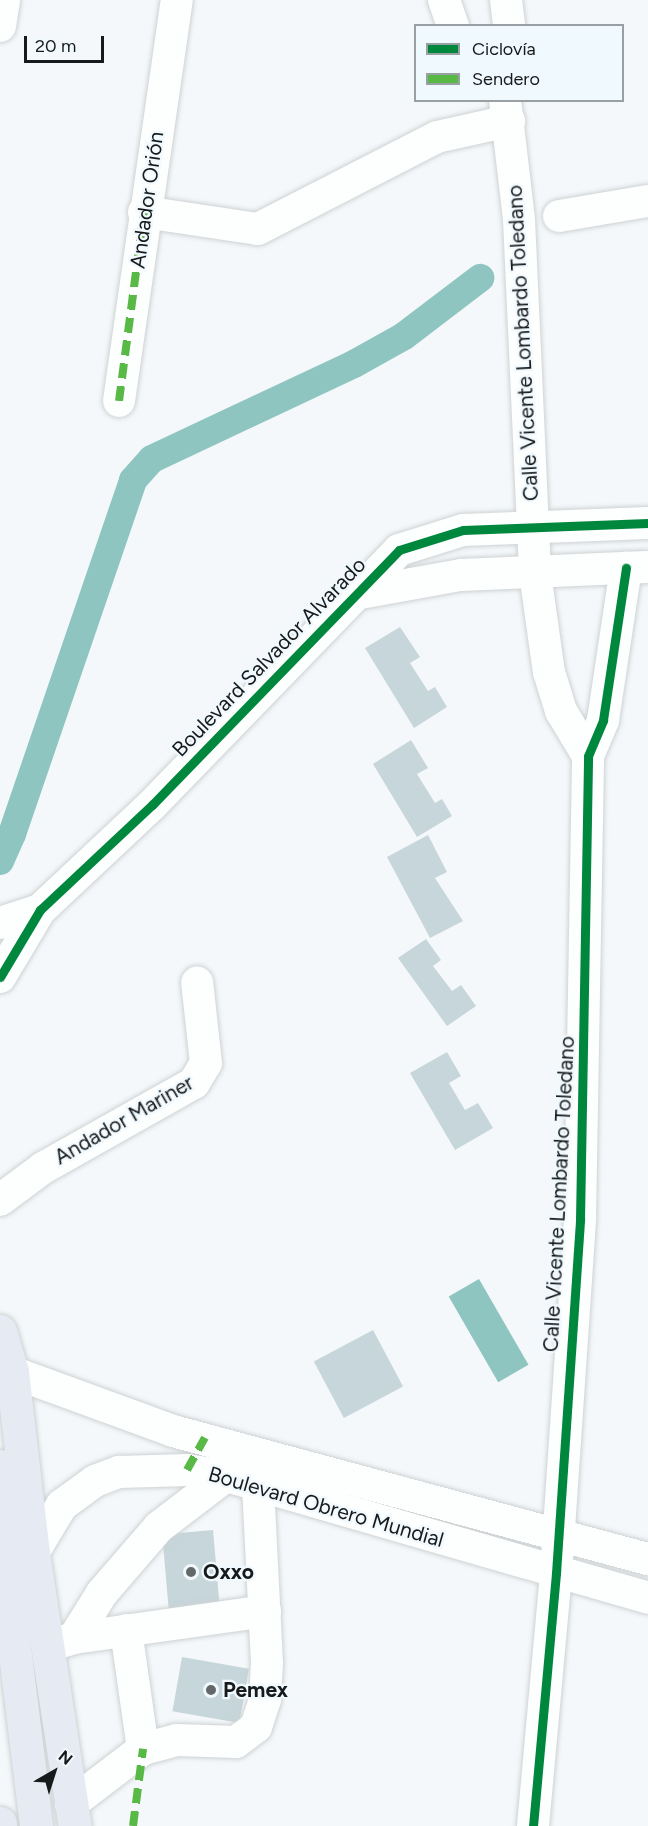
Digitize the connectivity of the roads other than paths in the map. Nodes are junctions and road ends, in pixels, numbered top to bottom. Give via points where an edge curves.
1 (4, 0) edge
2 (177, 0) edge
3 (444, 0) edge
4 (506, 0) edge
5 (452, 24) edge
6 (509, 24) edge
7 (0, 26) edge
8 (507, 111) edge
9 (648, 201) edge
10 (144, 212) junction
11 (559, 216) dead end
12 (119, 401) dead end
13 (648, 523) edge
14 (533, 525) junction
15 (637, 567) edge
16 (536, 573) junction
17 (355, 594) junction
18 (588, 756) junction
19 (40, 910) junction
20 (0, 923) edge
21 (0, 977) edge
22 (197, 982) dead end
23 (0, 1200) edge
24 (0, 1331) edge
25 (12, 1372) junction
26 (0, 1466) edge
27 (226, 1476) junction
28 (258, 1485) junction
29 (558, 1536) junction
30 (33, 1553) junction
31 (648, 1559) edge
32 (556, 1573) junction
33 (648, 1598) edge
34 (266, 1611) junction
35 (126, 1630) junction
36 (61, 1642) junction
37 (143, 1749) junction
38 (73, 1815) edge
39 (36, 1826) edge
40 (533, 1826) edge

1 - 7 street
2 - 10 street, Andador Orión
3 - 5 street
4 - 6 street
8 - 10 street via 436,137 264,228 246,230
8 - 14 street, Calle Vicente Lombardo Toledano via 519,219
9 - 11 street
10 - 12 street, Andador Orión
13 - 14 street, Boulevard Salvador Alvarado
14 - 16 street, Calle Vicente Lombardo Toledano
14 - 17 street, Boulevard Salvador Alvarado via 463,530 399,550
15 - 16 street, Boulevard Salvador Alvarado
15 - 18 street, Calle Vicente Lombardo Toledano via 603,720
16 - 17 street, Boulevard Salvador Alvarado via 461,575
16 - 18 street, Calle Vicente Lombardo Toledano via 549,672 561,711
17 - 19 street, Boulevard Salvador Alvarado via 152,805
18 - 29 street, Calle Vicente Lombardo Toledano via 580,1220
19 - 20 street, Boulevard Salvador Alvarado
19 - 21 street, Boulevard Salvador Alvarado
22 - 23 street, Andador Mariner via 206,1063 194,1083 43,1168
24 - 25 main road
25 - 29 street, Boulevard Obrero Mundial via 173,1431
25 - 30 main road
26 - 39 main road via 8,1597
27 - 28 street, Boulevard Obrero Mundial
27 - 30 street, Boulevard Obrero Mundial via 148,1469 119,1472 95,1481 62,1505
27 - 36 street via 188,1501 159,1527
28 - 32 street, Boulevard Obrero Mundial
28 - 34 street
29 - 31 street, Boulevard Obrero Mundial
29 - 32 street, Calle Vicente Lombardo Toledano
30 - 36 main road
32 - 33 street, Boulevard Obrero Mundial
32 - 40 street, Calle Vicente Lombardo Toledano
34 - 35 street
34 - 37 street via 265,1700 256,1728 236,1742 177,1740
35 - 36 street
35 - 37 street
36 - 38 main road
37 - 38 street

